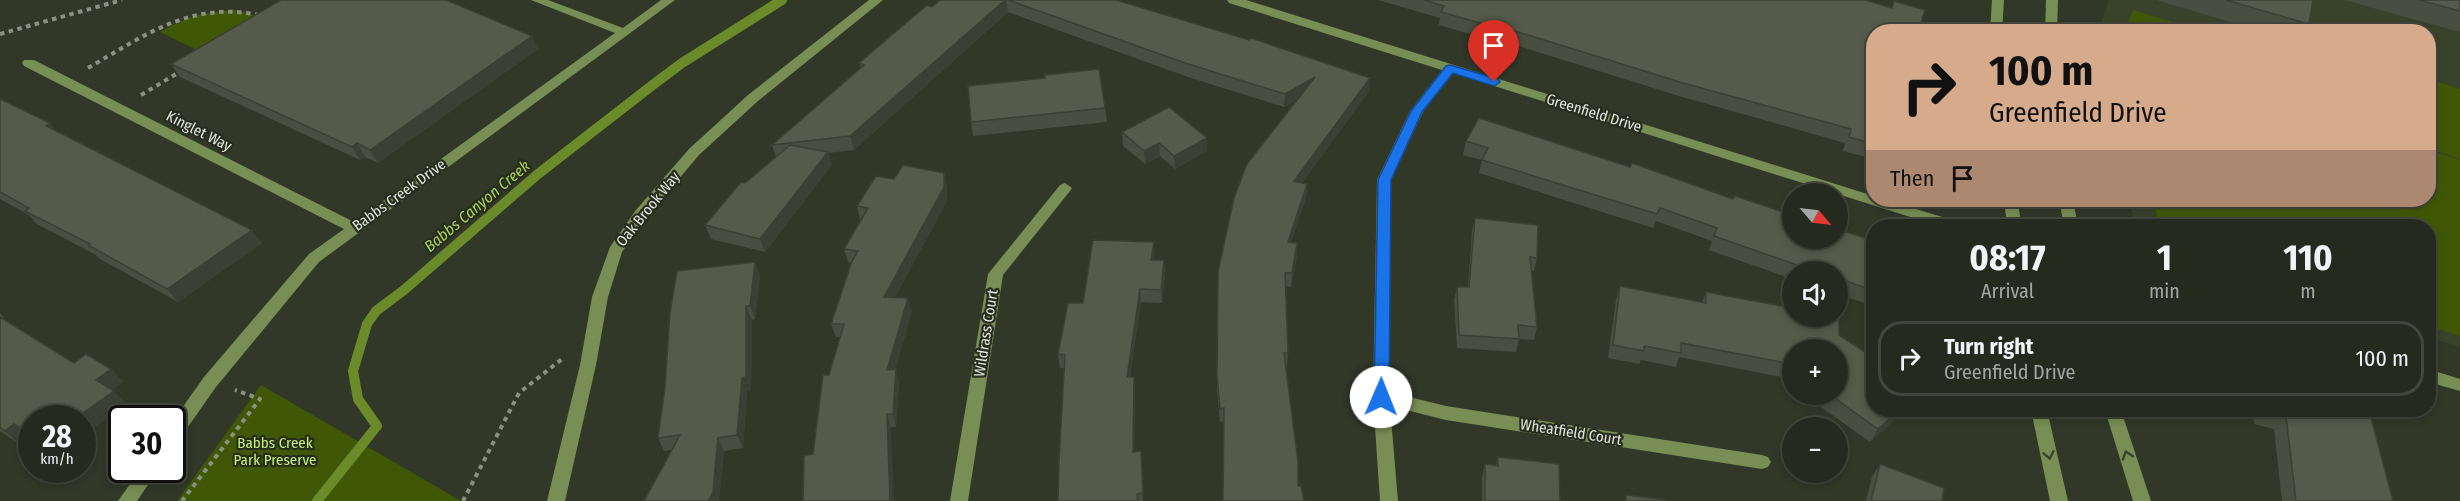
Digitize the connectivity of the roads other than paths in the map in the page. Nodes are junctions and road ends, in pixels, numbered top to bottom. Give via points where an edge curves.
1 (537, 0) edge
2 (669, 0) edge
3 (877, 0) edge
4 (1233, 0) edge
5 (1998, 0) edge
6 (2052, 0) edge
7 (1996, 24) edge
8 (2051, 24) edge
9 (623, 33) junction
10 (29, 63) dead end
11 (1450, 68) junction
12 (1065, 188) dead end
13 (1866, 198) edge
14 (1893, 207) edge
15 (1932, 219) edge
16 (354, 228) junction
17 (2436, 378) edge
18 (2459, 388) edge
19 (1381, 397) junction
20 (186, 416) edge
21 (2041, 417) edge
22 (2116, 417) edge
23 (1762, 462) dead end
24 (140, 483) edge
25 (127, 501) edge
26 (556, 501) edge
27 (959, 501) edge
28 (1389, 501) edge
29 (2059, 501) edge
30 (2142, 501) edge

1 - 9 street
2 - 9 street, Babbs Creek Drive
3 - 26 street, Oak Brook Way via 694,152 615,251 600,297
4 - 11 street, Greenfield Drive
5 - 7 street
6 - 8 street
9 - 16 street, Babbs Creek Drive
10 - 16 street, Kinglet Way
11 - 13 street, Greenfield Drive
11 - 19 street via 1417,111 1384,180
12 - 27 street, Wildrass Court via 996,274
14 - 15 street, Greenfield Drive
16 - 20 street, Babbs Creek Drive via 314,258
17 - 18 street
19 - 23 street, Wheatfield Court via 1446,413
19 - 28 street
21 -> 29 street
30 -> 22 street
24 - 25 street

